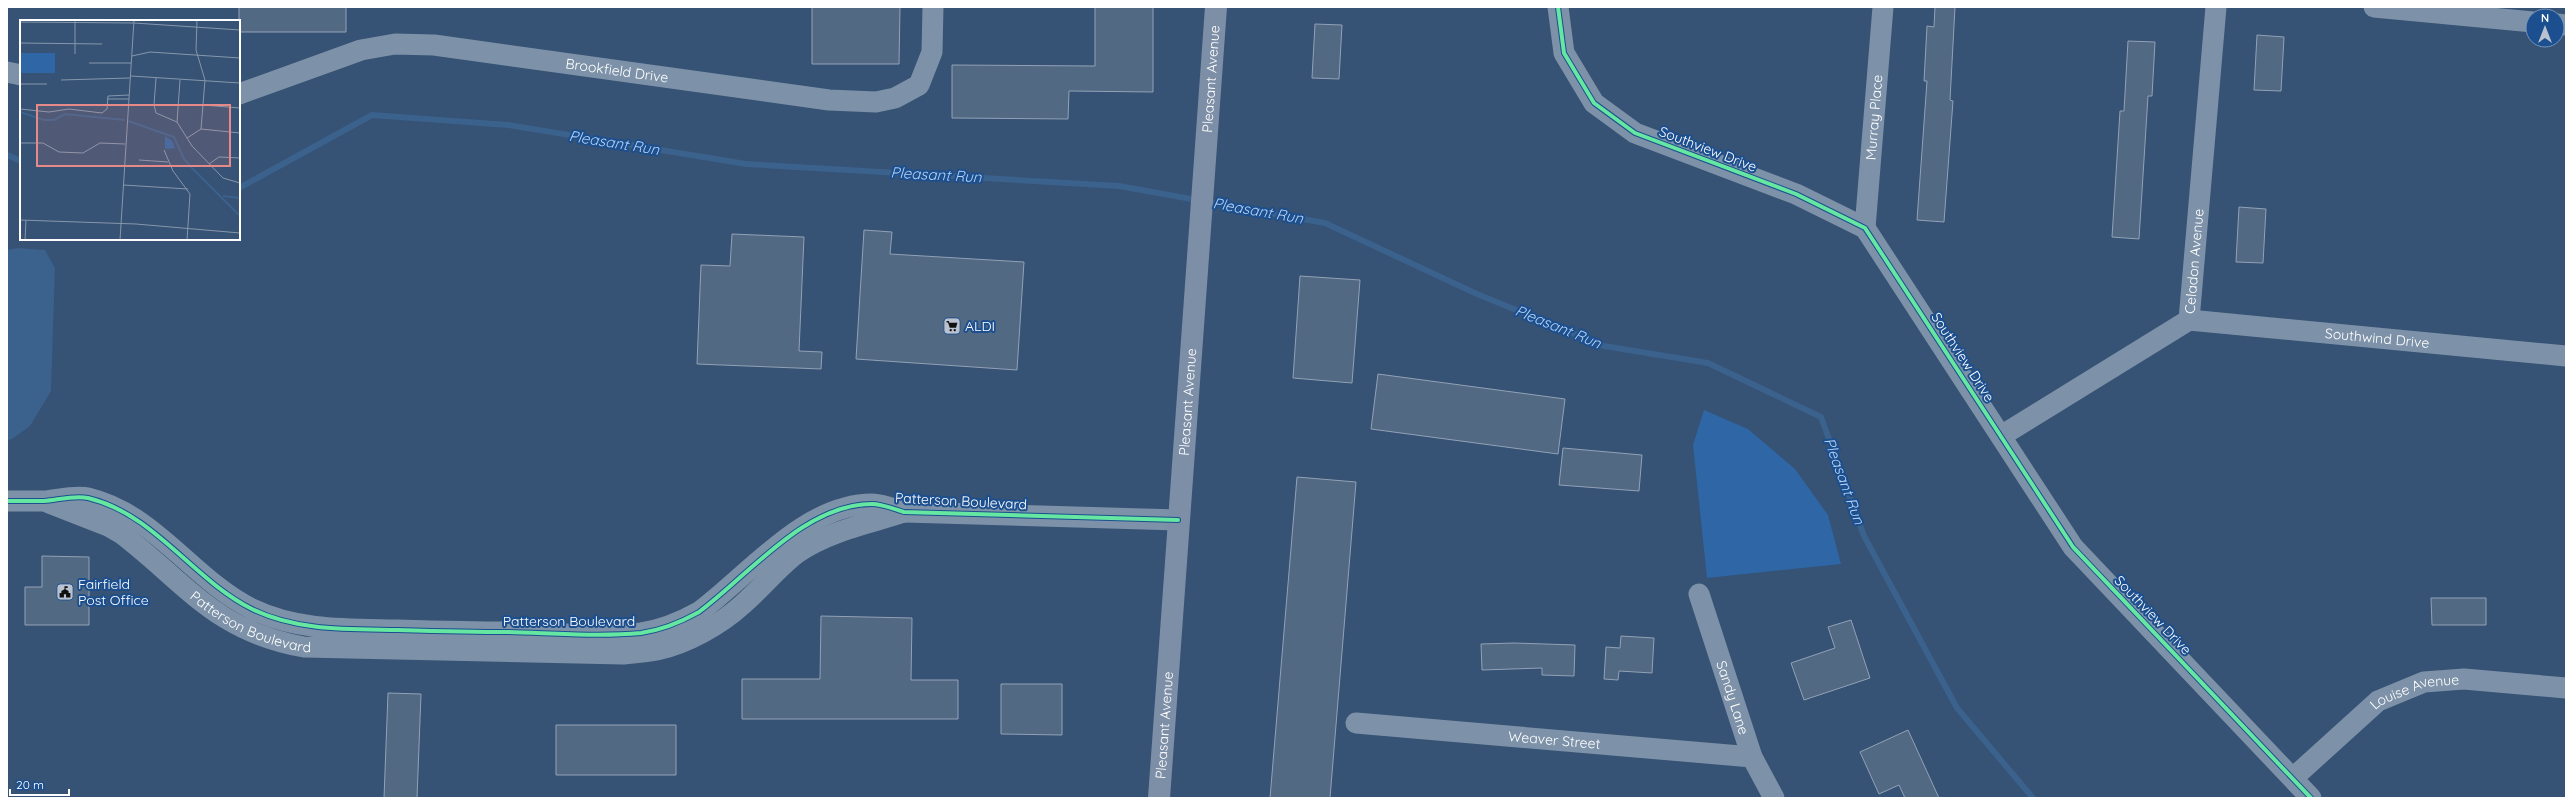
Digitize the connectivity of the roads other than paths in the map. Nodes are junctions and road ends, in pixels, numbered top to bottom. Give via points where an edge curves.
1 (933, 7) edge
2 (1216, 7) edge
3 (1558, 7) edge
4 (1883, 7) edge
5 (2216, 7) edge
6 (2374, 7) edge
7 (2525, 21) edge
8 (7, 72) edge
9 (20, 75) edge
10 (240, 94) edge
11 (1865, 228) junction
12 (2189, 320) junction
13 (2566, 356) edge
14 (2001, 436) junction
15 (7, 501) edge
16 (1178, 520) junction
17 (1699, 594) dead end
18 (2566, 688) edge
19 (1356, 723) dead end
20 (1752, 757) junction
21 (2293, 778) junction
22 (1159, 798) edge
23 (1774, 798) edge
24 (2311, 798) edge

1 - 10 street, Brookfield Drive via 932,52 918,85 895,98 876,102 765,93 434,45 395,44 361,50
2 - 16 main road, Pleasant Avenue
3 - 11 street, Southview Drive via 1564,53 1594,103 1635,133 1796,194
4 - 11 street, Murray Place
5 - 12 street, Celadon Avenue
6 - 7 street
8 - 9 street
11 - 14 street, Southview Drive
12 - 13 street, Southwind Drive
12 - 14 street, Celadon Avenue
14 - 21 street, Southview Drive via 2073,547
15 - 16 street, Patterson Boulevard via 86,497 132,516 152,530 205,578 231,596 251,608 295,624 338,629 616,634 642,632 684,621 724,593 798,529 820,516 845,507 873,504 904,512
16 - 22 main road, Pleasant Avenue
17 - 20 street, Sandy Lane
18 - 21 street, Louise Avenue via 2464,679 2424,682 2378,701
19 - 20 street, Weaver Street
20 - 23 street, Sandy Lane
21 - 24 street, Southview Drive

